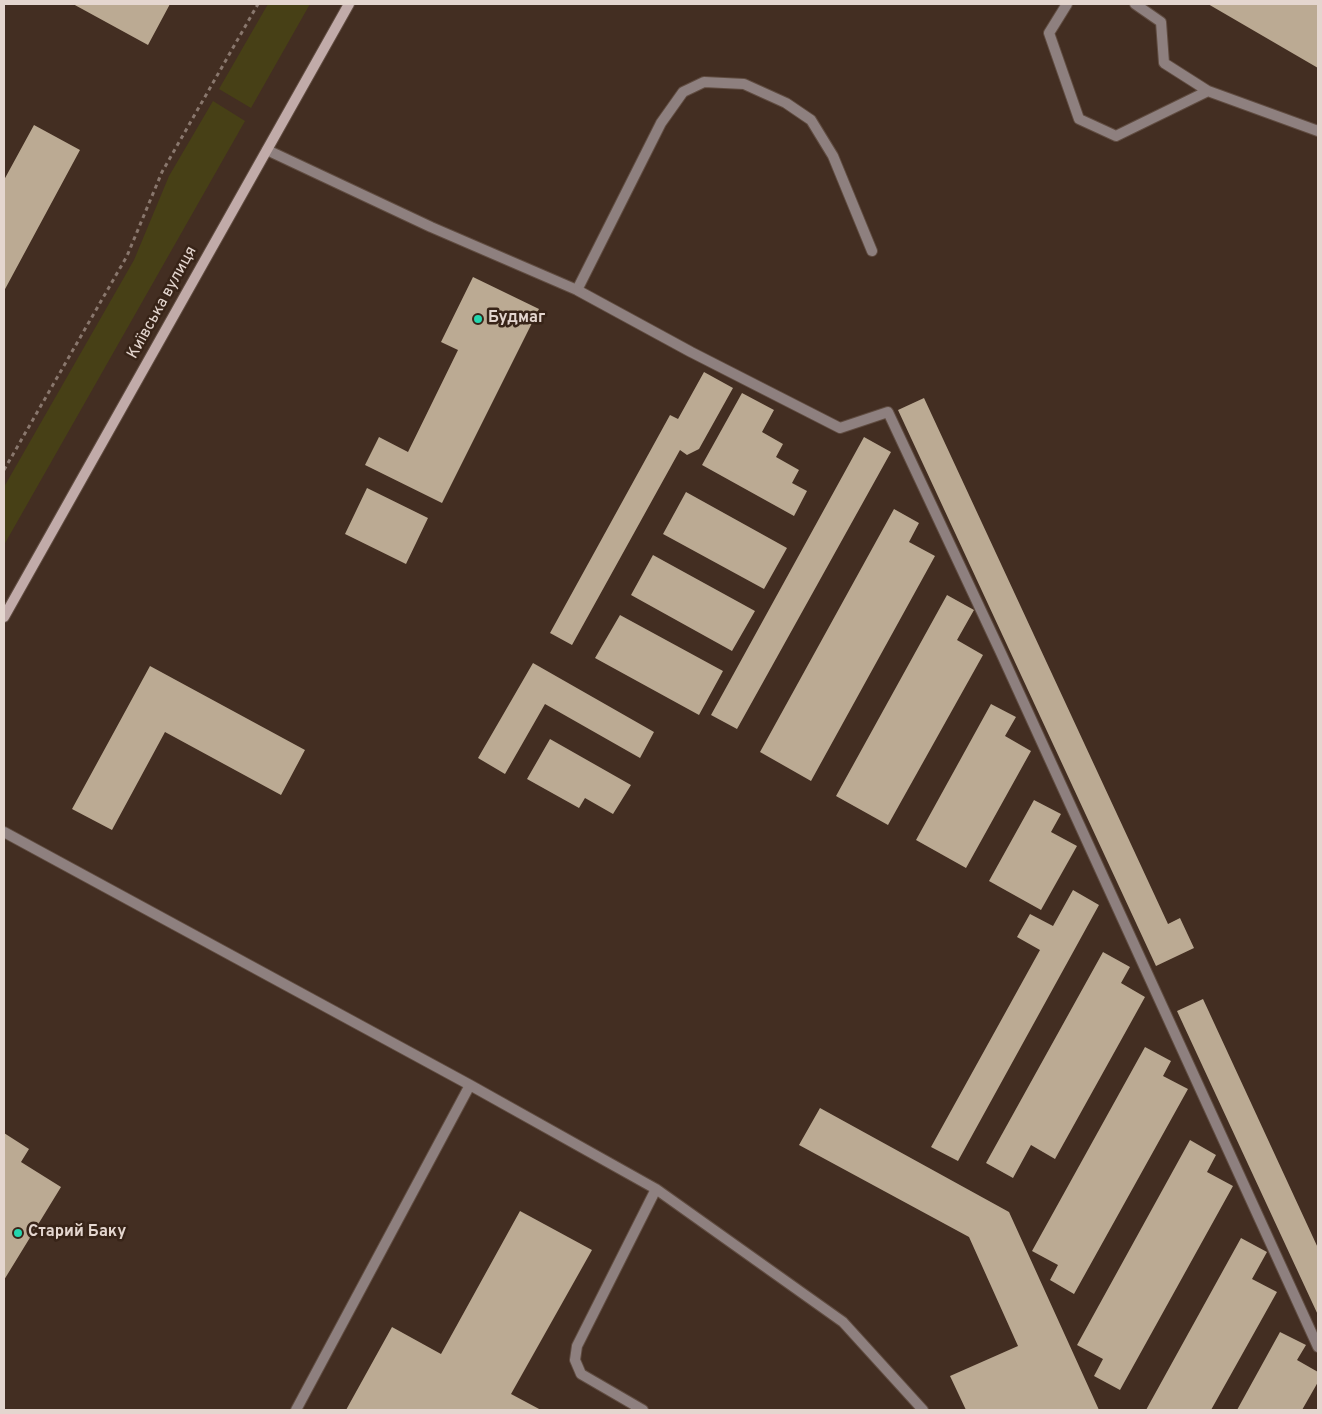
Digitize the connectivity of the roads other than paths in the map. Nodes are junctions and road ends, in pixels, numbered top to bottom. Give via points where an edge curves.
1 (349, 4) edge
2 (1067, 4) edge
3 (1135, 4) edge
4 (1208, 91) junction
5 (1318, 131) edge
6 (267, 150) junction
7 (872, 251) dead end
8 (577, 290) junction
9 (4, 617) edge
10 (4, 832) edge
11 (470, 1085) junction
12 (656, 1189) junction
13 (1318, 1347) edge
14 (296, 1410) edge
15 (643, 1410) edge
16 (923, 1410) edge

1 - 6 main road, Київська вулиця
2 - 4 lane via 1049,33 1079,119 1116,136
3 - 4 lane via 1161,22 1164,64
4 - 5 lane
6 - 8 lane
6 - 9 main road, Київська вулиця
7 - 8 lane via 833,156 811,120 786,103 744,84 704,82 683,92 661,123
8 - 13 lane via 840,428 888,412
10 - 11 lane
11 - 12 lane
11 - 14 lane
12 - 15 lane via 577,1346 575,1360 581,1374
12 - 16 lane via 842,1322

